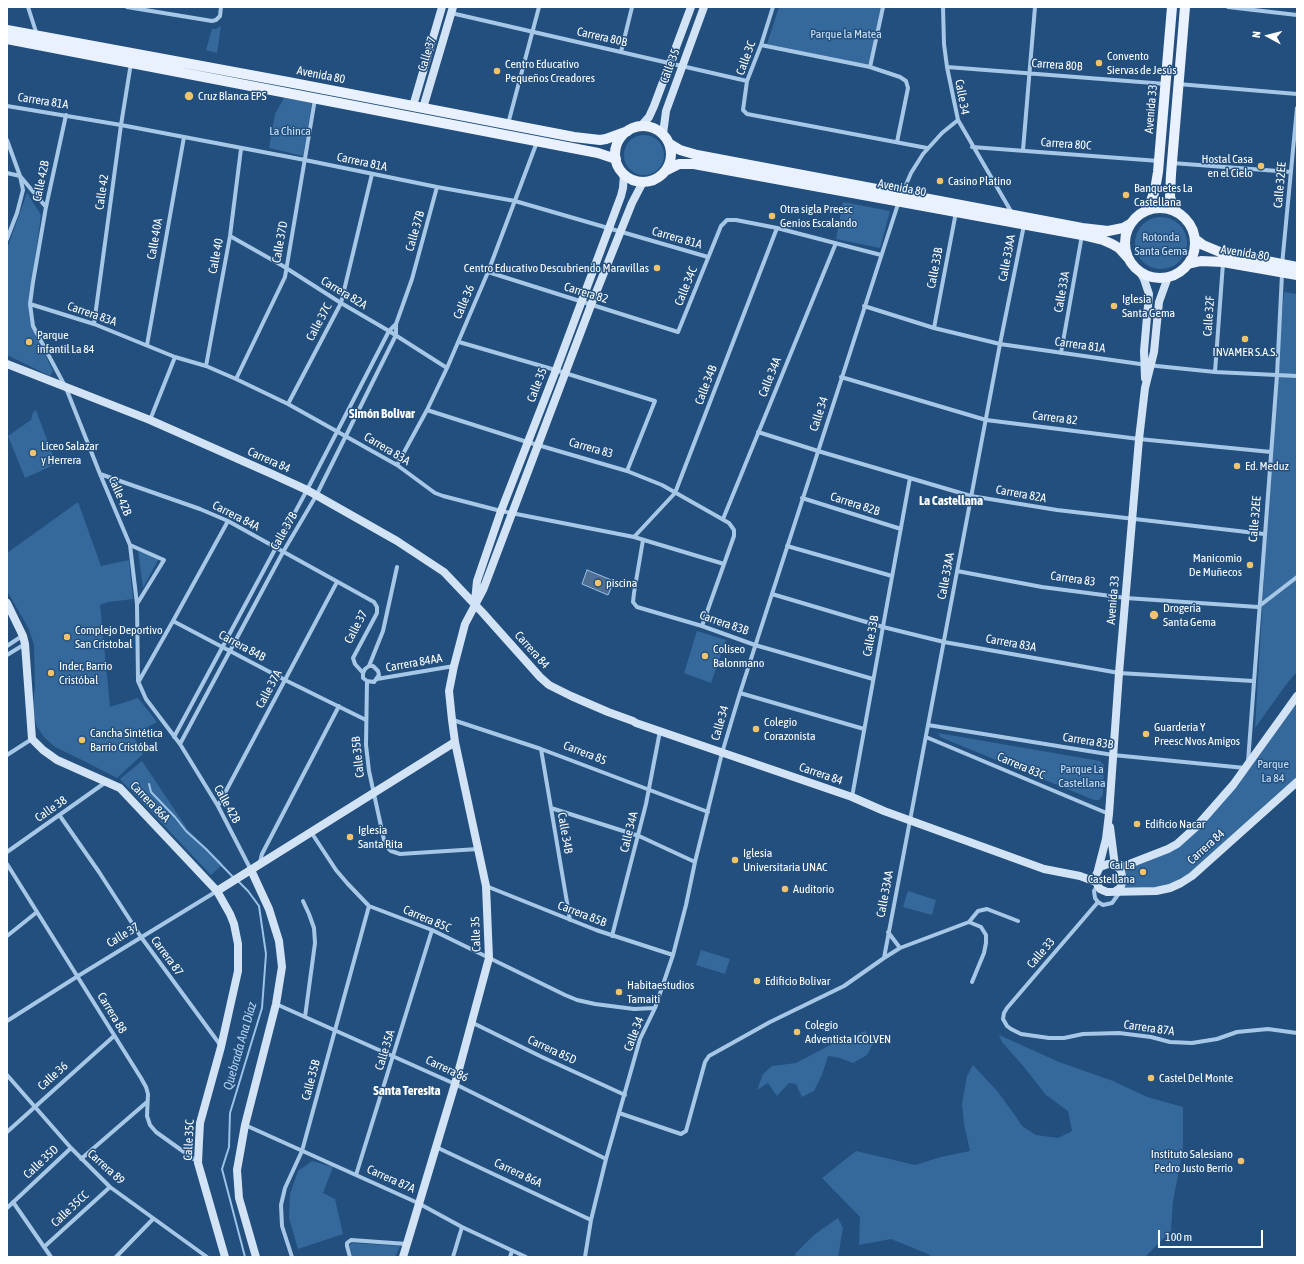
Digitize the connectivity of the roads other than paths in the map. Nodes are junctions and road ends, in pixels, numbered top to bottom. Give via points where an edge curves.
1 (28, 7) edge
2 (127, 7) edge
3 (221, 7) edge
4 (442, 7) edge
5 (539, 7) edge
6 (632, 7) edge
7 (691, 7) edge
8 (704, 7) edge
9 (773, 7) edge
10 (883, 7) edge
11 (943, 7) edge
12 (1035, 7) edge
13 (1172, 7) edge
14 (1185, 7) edge
15 (1228, 7) edge
16 (452, 10) edge
17 (1297, 15) edge
18 (7, 30) edge
19 (532, 31) junction
20 (37, 36) junction
21 (7, 39) edge
22 (761, 45) junction
23 (621, 52) junction
24 (131, 63) junction
25 (670, 63) junction
26 (683, 66) junction
27 (947, 67) junction
28 (870, 68) junction
29 (1029, 73) junction
30 (747, 80) junction
31 (1166, 84) junction
32 (1178, 84) junction
33 (1297, 94) edge
34 (315, 98) junction
35 (7, 106) edge
36 (413, 106) junction
37 (423, 108) junction
38 (1297, 108) edge
39 (66, 115) junction
40 (958, 120) junction
41 (508, 124) junction
42 (121, 125) junction
43 (641, 126) junction
44 (628, 131) junction
45 (664, 134) junction
46 (184, 137) junction
47 (7, 140) edge
48 (537, 142) junction
49 (897, 142) junction
50 (670, 144) junction
51 (972, 147) junction
52 (928, 148) junction
53 (241, 149) junction
54 (1023, 150) junction
55 (616, 159) junction
56 (305, 160) junction
57 (1159, 161) junction
58 (1171, 162) junction
59 (667, 170) junction
60 (1291, 172) junction
61 (7, 173) edge
62 (372, 174) junction
63 (624, 174) junction
64 (20, 176) junction
65 (643, 182) junction
66 (438, 187) junction
67 (900, 198) junction
68 (515, 201) junction
69 (46, 207) junction
70 (1145, 211) junction
71 (956, 212) junction
72 (1177, 212) junction
73 (1013, 215) junction
74 (1024, 224) junction
75 (1130, 224) junction
76 (609, 228) junction
77 (777, 228) junction
78 (621, 232) junction
79 (1082, 235) junction
80 (230, 236) junction
81 (7, 239) edge
82 (1195, 239) junction
83 (836, 243) junction
84 (881, 255) junction
85 (708, 258) junction
86 (1128, 258) junction
87 (1223, 262) junction
88 (1188, 264) junction
89 (1297, 267) edge
90 (286, 268) junction
91 (1282, 269) junction
92 (488, 272) junction
93 (1140, 272) junction
94 (1297, 275) edge
95 (1168, 277) junction
96 (581, 302) junction
97 (340, 303) junction
98 (30, 304) junction
99 (591, 305) junction
100 (864, 306) junction
101 (94, 324) junction
102 (396, 324) junction
103 (934, 328) junction
104 (389, 330) junction
105 (678, 332) joint
106 (396, 335) junction
107 (459, 342) junction
108 (1000, 344) junction
109 (147, 345) junction
110 (1062, 353) junction
111 (176, 357) junction
112 (7, 364) edge
113 (1148, 365) junction
114 (206, 366) junction
115 (448, 368) junction
116 (556, 370) junction
117 (1215, 372) junction
118 (565, 373) junction
119 (1277, 375) junction
120 (1297, 376) edge
121 (841, 377) junction
122 (236, 379) junction
123 (66, 388) junction
124 (288, 404) junction
125 (427, 410) junction
126 (150, 420) junction
127 (986, 420) junction
128 (336, 431) junction
129 (758, 432) junction
130 (346, 436) junction
131 (1140, 439) junction
132 (528, 442) junction
133 (538, 445) junction
134 (818, 451) junction
135 (1271, 452) junction
136 (397, 465) junction
137 (627, 471) junction
138 (100, 474) junction
139 (910, 478) junction
140 (307, 490) junction
141 (675, 493) junction
142 (316, 496) junction
143 (971, 496) junction
144 (802, 498) junction
145 (501, 511) junction
146 (512, 513) junction
147 (1133, 518) junction
148 (723, 519) junction
149 (228, 521) junction
150 (901, 529) junction
151 (1264, 534) junction
152 (634, 537) junction
153 (643, 540) junction
154 (130, 545) junction
155 (787, 546) junction
156 (275, 548) junction
157 (283, 552) junction
158 (724, 564) junction
159 (397, 567) dead end
160 (957, 571) junction
161 (892, 576) junction
162 (1297, 577) edge
163 (337, 582) junction
164 (772, 594) junction
165 (1126, 598) junction
166 (7, 603) edge
167 (137, 604) junction
168 (376, 604) joint
169 (475, 605) junction
170 (1258, 607) junction
171 (173, 621) junction
172 (702, 626) junction
173 (883, 627) junction
174 (24, 640) junction
175 (944, 642) junction
176 (755, 645) junction
177 (7, 646) edge
178 (222, 646) junction
179 (231, 651) junction
180 (7, 656) edge
181 (369, 666) junction
182 (454, 666) junction
183 (363, 673) junction
184 (1120, 673) junction
185 (377, 679) junction
186 (873, 679) junction
187 (285, 680) junction
188 (138, 681) junction
189 (367, 681) junction
190 (1253, 682) junction
191 (740, 692) junction
192 (1297, 696) edge
193 (339, 706) junction
194 (366, 720) junction
195 (452, 720) junction
196 (928, 725) junction
197 (864, 729) junction
198 (660, 731) junction
199 (174, 737) junction
200 (926, 737) junction
201 (32, 739) junction
202 (455, 742) junction
203 (180, 744) junction
204 (541, 748) junction
205 (722, 753) junction
206 (7, 755) edge
207 (1112, 756) junction
208 (1247, 767) junction
209 (106, 782) junction
210 (1297, 782) edge
211 (649, 791) junction
212 (374, 794) junction
213 (852, 797) junction
214 (218, 806) junction
215 (551, 808) junction
216 (708, 812) junction
217 (1109, 814) junction
218 (60, 816) junction
219 (910, 820) junction
220 (311, 832) junction
221 (639, 836) junction
222 (479, 849) junction
223 (7, 852) edge
224 (695, 862) junction
225 (7, 864) edge
226 (260, 865) junction
227 (1117, 867) junction
228 (248, 872) junction
229 (1096, 878) junction
230 (486, 886) junction
231 (216, 892) junction
232 (1117, 892) junction
233 (303, 901) dead end
234 (1098, 902) junction
235 (369, 906) junction
236 (37, 912) junction
237 (570, 920) junction
238 (1018, 921) dead end
239 (969, 922) junction
240 (432, 930) junction
241 (888, 932) junction
242 (7, 936) edge
243 (612, 936) junction
244 (141, 937) junction
245 (900, 948) junction
246 (673, 955) junction
247 (489, 958) junction
248 (884, 958) junction
249 (78, 976) junction
250 (972, 982) dead end
251 (276, 1004) junction
252 (656, 1008) junction
253 (305, 1017) junction
254 (1003, 1019) joint
255 (7, 1020) edge
256 (471, 1022) junction
257 (334, 1030) junction
258 (1297, 1033) edge
259 (114, 1036) junction
260 (221, 1047) junction
261 (393, 1056) junction
262 (7, 1076) edge
263 (455, 1084) junction
264 (625, 1095) junction
265 (147, 1102) junction
266 (35, 1106) junction
267 (619, 1113) junction
268 (245, 1125) junction
269 (7, 1132) edge
270 (435, 1147) junction
271 (71, 1148) junction
272 (302, 1151) junction
273 (81, 1159) junction
274 (606, 1159) junction
275 (198, 1163) junction
276 (356, 1175) junction
277 (110, 1187) junction
278 (13, 1202) junction
279 (418, 1203) junction
280 (7, 1208) edge
281 (153, 1219) junction
282 (591, 1220) junction
283 (462, 1227) junction
284 (407, 1244) junction
285 (44, 1247) junction
286 (512, 1251) junction
287 (51, 1257) edge
288 (116, 1257) edge
289 (207, 1257) edge
290 (225, 1257) edge
291 (256, 1257) edge
292 (292, 1257) edge
293 (350, 1257) edge
294 (402, 1257) edge
295 (453, 1257) edge
296 (510, 1257) edge
297 (526, 1257) edge
298 (585, 1257) edge

1 - 20 street
2 - 3 street via 212,21 220,16
4 - 36 street, Calle 37
5 - 19 street
6 - 23 street
7 - 25 street, Calle 35
8 - 26 street, Calle 35
9 - 22 street, Calle 3C
10 - 28 street
11 - 27 street, Calle 34
12 - 29 street
13 - 31 main road, Avenida 33
14 - 32 main road, Avenida 33
15 - 17 street
16 - 19 street, Carrera 80B
16 - 37 street, Calle 37
18 - 20 main road, Avenida 80
19 - 23 street, Carrera 80B
19 - 41 street
20 - 36 main road, Avenida 80
21 - 24 main road, Avenida 80
22 - 28 street
22 - 30 street, Calle 3C
23 - 25 street, Carrera 80B
24 - 34 main road, Avenida 80
24 - 42 street, Calle 42
25 - 26 street, Carrera 80B
25 - 43 street, Calle 35 via 649,117
26 - 30 street, Carrera 80B
26 - 45 street, Calle 35 via 666,112
27 - 29 street, Carrera 80B
27 - 40 street, Calle 34
28 - 49 street via 906,81 908,88
29 - 31 street, Carrera 80B
29 - 54 street
30 - 49 street, Calle 3C via 742,110 747,114
31 - 57 main road, Avenida 33
32 - 33 street
32 - 58 main road, Avenida 33
34 - 48 main road, Avenida 80
34 - 56 street, Calle 37D
35 - 39 street, Carrera 81A
36 - 37 main road, Avenida 80
37 - 41 main road, Avenida 80
38 - 60 street, Calle 32EE
39 - 42 street, Carrera 81A
39 - 69 street, Calle 42B
40 - 51 street
40 - 52 street, Calle 34
41 - 44 main road, Avenida 80 via 600,140
42 - 46 street, Carrera 81A
42 - 101 street, Calle 42
43 - 44 main road
43 - 45 main road via 649,126
44 - 55 main road via 616,147
45 - 50 main road
46 - 53 street, Carrera 81A
46 - 109 street, Calle 40A
47 - 64 street
48 - 55 main road, Avenida 80 via 598,153
48 - 68 street, Calle 36
49 - 52 street
50 - 59 main road via 671,162
50 - 67 main road, Avenida 80 via 697,155
51 - 54 street, Carrera 80C
51 - 73 street
52 - 67 street, Calle 34 via 914,167
53 - 56 street, Carrera 81A
53 - 80 street, Calle 40
54 - 57 street, Carrera 80C
55 - 63 main road
56 - 62 street, Carrera 81A
56 - 90 street, Calle 37D
57 - 70 main road, Avenida 33 via 1155,190
58 - 60 street
58 - 72 main road, Avenida 33 via 1170,196
59 - 65 main road via 652,181
59 - 67 main road, Avenida 80 via 679,164 694,164
60 - 91 street, Calle 32EE
61 - 64 street
62 - 66 street, Carrera 81A
62 - 97 street, Calle 37C
63 - 65 main road
63 - 76 street, Calle 35 via 623,188
64 - 69 street
64 - 81 street via 23,185 22,196
65 - 78 street, Calle 35
66 - 68 street, Carrera 81A
66 - 102 street, Calle 37B
67 - 71 main road, Avenida 80
67 - 73 main road, Avenida 80
67 - 84 street, Calle 34
68 - 76 street, Carrera 81A
68 - 92 street, Calle 36
69 - 98 street, Calle 42B
70 - 72 main road via 1161,208
70 - 75 main road
71 - 74 main road, Avenida 80
71 - 103 street, Calle 33B
72 - 82 main road via 1189,224
73 - 75 main road, Avenida 80 via 1099,231 1123,228
74 - 79 main road, Avenida 80
74 - 108 street, Calle 33AA
75 - 86 main road via 1125,239
76 - 78 street, Carrera 81A
76 - 96 street, Calle 35
77 - 83 street
77 - 85 street, Calle 34C via 727,220 721,226
77 - 141 street, Calle 34B
78 - 85 street, Carrera 81A
78 - 99 street, Calle 35
79 - 86 main road, Avenida 80 via 1112,244
79 - 110 street, Calle 33A
80 - 90 street, Carrera 82A
80 - 114 street, Calle 40
82 - 88 main road
82 - 91 main road, Avenida 80 via 1220,252
83 - 84 street
83 - 129 street, Calle 34A
84 - 100 street, Calle 34
85 - 105 street, Calle 34C
86 - 93 main road
87 - 88 main road, Avenida 80 via 1201,261
87 - 91 main road, Avenida 80
87 - 117 street, Calle 32F
88 - 95 main road via 1180,272
89 - 91 main road, Avenida 80
90 - 97 street, Carrera 82A
90 - 122 street, Calle 37D
91 - 94 main road, Avenida 80
91 - 119 street, Calle 32EE
92 - 96 street, Carrera 82
92 - 107 street, Calle 36
93 - 95 main road via 1148,277
93 - 113 street, Avenida 33 via 1149,294 1144,351
95 - 113 street, Avenida 33 via 1159,302 1154,352
96 - 99 street, Carrera 82
96 - 116 street, Calle 35
97 - 104 street, Carrera 82A
97 - 124 street, Calle 37C
98 - 101 street, Carrera 83A
98 - 123 street, Calle 42B via 33,326
99 - 105 street, Carrera 82
99 - 118 street, Calle 35
100 - 103 street, Carrera 81A
100 - 121 street, Calle 34
101 - 109 street, Carrera 83A
102 - 104 street, Calle 37B
102 - 106 street, Calle 37B
103 - 108 street, Carrera 81A
104 - 106 street, Carrera 82A
104 - 128 street, Calle 37B
106 - 115 street, Carrera 82A
106 - 130 street, Calle 37B
107 - 115 street, Calle 36
107 - 116 street
108 - 110 street, Carrera 81A
108 - 127 street, Calle 33AA
109 - 111 street, Carrera 83A
110 - 113 street, Carrera 81A
111 - 114 street, Carrera 83A
111 - 126 street
112 - 123 street, Carrera 84
113 - 117 street, Carrera 81A
113 - 131 street, Avenida 33
114 - 122 street, Carrera 83A
115 - 125 street, Calle 36
116 - 118 street
116 - 132 street, Calle 35
117 - 119 street, Carrera 81A
118 - 133 street, Calle 35
118 - 137 street via 655,402
119 - 120 street, Carrera 81A
119 - 135 street, Calle 32EE
121 - 127 street, Carrera 82
121 - 134 street, Calle 34
122 - 124 street, Carrera 83A
123 - 126 street, Carrera 84
123 - 138 street, Calle 42B
124 - 128 street, Carrera 83A
125 - 132 street, Carrera 83
125 - 136 street, Calle 36
126 - 140 street, Carrera 84
127 - 131 street, Carrera 82
127 - 143 street, Calle 33AA
128 - 130 street, Carrera 83A
128 - 140 street, Calle 37B
129 - 134 street, Carrera 82A
129 - 148 street, Calle 34A
130 - 136 street, Carrera 83A
130 - 142 street, Calle 37B
131 - 135 street, Carrera 82
131 - 147 street, Avenida 33
132 - 133 street, Carrera 83
132 - 145 street, Calle 35
133 - 137 street, Carrera 83
133 - 146 street, Calle 35
134 - 139 street, Carrera 82A
134 - 144 street, Calle 34
135 - 151 street, Calle 32EE
136 - 145 street, Carrera 83A via 435,493
137 - 141 street, Carrera 83
138 - 149 street, Carrera 84A
138 - 154 street, Calle 42B
139 - 143 street, Carrera 82A
139 - 150 street, Calle 33B
140 - 142 street, Carrera 84
140 - 156 street, Calle 37B
141 - 148 street, Carrera 83
141 - 152 street, Calle 34B
142 - 157 street, Calle 37B
142 - 169 street, Carrera 84 via 397,541 434,565
143 - 147 street, Carrera 82A via 1057,510
143 - 160 street, Calle 33AA
144 - 150 street, Carrera 82B
144 - 155 street, Calle 34
145 - 146 street, Carrera 83A
145 - 169 street, Calle 35 via 477,581
146 - 152 street, Carrera 83A
146 - 169 street, Calle 35
147 - 151 street, Carrera 82A
147 - 165 street, Avenida 33
148 - 158 street, Carrera 83 via 732,526 734,533
149 - 156 street, Carrera 84A
149 - 171 street
150 - 161 street, Calle 33B
151 - 170 street, Calle 32EE
152 - 153 street, Carrera 83A
153 - 158 street, Carrera 83A
153 - 172 street, Carrera 83B via 633,602 637,607
154 - 167 street, Calle 42B
154 - 167 street via 164,560
155 - 161 street
155 - 164 street, Calle 34
156 - 157 street, Carrera 84A
156 - 178 street, Calle 37B
157 - 163 street, Carrera 84A
157 - 179 street, Calle 37B
158 - 172 street
159 - 181 street via 383,631
160 - 165 street, Carrera 83
160 - 175 street, Calle 33AA
161 - 173 street, Calle 33B
162 - 170 street
163 - 168 street, Carrera 84A
163 - 187 street, Calle 37A
164 - 173 street, Carrera 83A
164 - 176 street, Calle 34
165 - 170 street, Carrera 83
165 - 184 street, Avenida 33
166 - 174 street
167 - 188 street, Calle 42B
168 - 183 street, Calle 37 via 377,612 355,654 355,664
169 - 182 street, Calle 35 via 466,624
169 - 198 street, Carrera 84 via 549,685 608,712
170 - 190 street, Calle 32EE
171 - 178 street, Carrera 84B
171 - 188 street
172 - 176 street, Carrera 83B
173 - 175 street, Carrera 83A
173 - 186 street, Calle 33B
174 - 177 street
174 - 180 street
174 - 201 street
175 - 184 street, Carrera 83A
175 - 196 street, Calle 33AA
176 - 186 street, Carrera 83B
176 - 191 street, Calle 34
178 - 179 street, Carrera 84B
178 - 199 street, Calle 37B
179 - 187 street, Carrera 84B
179 - 203 street, Calle 37B
181 - 183 street
181 - 185 street via 378,671
182 - 185 street, Carrera 84AA
182 - 195 street, Calle 35 via 449,691
183 - 189 street via 363,678
184 - 190 street, Carrera 83A
184 - 207 street, Avenida 33
185 - 189 street via 374,682
186 - 197 street, Calle 33B
187 - 193 street, Carrera 84B
187 - 214 street, Calle 37A
188 - 199 street, Calle 42B via 146,699
189 - 194 street, Calle 35B
190 - 208 street, Calle 32EE
191 - 197 street
191 - 205 street, Calle 34
192 - 208 street
193 - 194 street, Carrera 84B
193 - 226 street via 262,854
194 - 212 street, Calle 35B via 366,745
195 - 202 street, Calle 35
195 - 204 street, Carrera 85
196 - 200 street, Calle 33AA
196 - 207 street, Carrera 83B
197 - 213 street, Calle 33B
198 - 205 street, Carrera 84
198 - 211 street, Calle 34A
199 - 203 street, Calle 42B
200 - 217 street, Carrera 83C
200 - 219 street, Calle 33AA
201 - 206 street
201 - 209 street, Carrera 86A via 57,760
202 - 212 street
202 - 222 street, Calle 35
203 - 214 street, Calle 42B
204 - 211 street, Carrera 85
204 - 215 street, Calle 34B
205 - 213 street, Carrera 84
205 - 216 street, Calle 34
207 - 208 street, Carrera 83B
207 - 217 street, Avenida 33
208 - 227 street, Carrera 84 via 1197,826 1177,844 1156,855
209 - 218 street, Calle 38
209 - 231 street, Carrera 86A via 120,788
210 - 232 street, Carrera 84 via 1181,883 1162,890
211 - 216 street, Carrera 85
211 - 221 street, Calle 34A
212 - 220 street
212 - 222 street, Calle 35B via 384,840 391,851 409,854
213 - 219 street, Carrera 84
214 - 228 street, Calle 42B
215 - 221 street
215 - 237 street, Calle 34B
216 - 224 street, Calle 34
217 - 227 street, Avenida 33
217 - 229 street, Avenida 33 via 1106,839
218 - 223 street, Calle 38
218 - 244 street, Carrera 87
219 - 229 street, Carrera 84 via 1044,869
219 - 241 street, Calle 33AA
220 - 226 street
220 - 235 street, Carrera 85C via 339,874
221 - 224 street
221 - 243 street, Calle 34A
222 - 230 street, Calle 35
224 - 246 street, Calle 34
225 - 236 street, Carrera 88
226 - 228 street
227 - 229 street via 1111,864 1104,865
227 - 232 street via 1123,875 1123,881
228 - 231 street, Calle 37
228 - 251 street via 269,909 279,941 282,967
229 - 232 street via 1103,891
229 - 234 street via 1094,895
230 - 237 street, Carrera 85B
230 - 247 street, Calle 35
231 - 244 street, Calle 37
231 - 260 street, Carrera 86A via 234,924 239,956 234,992
232 - 234 street via 1112,903 1103,905
233 - 253 street via 314,928 315,942
234 - 254 street, Calle 33 via 1017,995 1004,1013
235 - 240 street, Carrera 85C
235 - 257 street, Calle 35B
236 - 242 street
236 - 249 street, Carrera 88
237 - 243 street, Carrera 85B
238 - 239 street via 987,909 978,911
239 - 245 street
239 - 250 street via 980,927 986,935 984,953
240 - 247 street, Carrera 85C
240 - 261 street, Calle 35A
241 - 245 street, Calle 33AA
241 - 248 street, Calle 33AA
243 - 246 street, Carrera 85B
244 - 249 street, Calle 37
244 - 260 street, Carrera 87
245 - 248 street
246 - 252 street, Calle 34
247 - 252 street, Carrera 85C via 577,1000 618,1007
247 - 256 street, Calle 35
248 - 267 street via 844,986 708,1056 686,1131 681,1134
249 - 255 street, Calle 37
249 - 259 street, Carrera 88
251 - 253 street, Carrera 86
251 - 268 street
252 - 264 street, Calle 34 via 640,1039
253 - 257 street, Carrera 86
254 - 258 street, Carrera 87A via 1006,1026 1021,1034 1049,1038 1119,1033 1192,1043 1217,1039 1237,1032 1268,1029
256 - 263 street, Calle 35
256 - 264 street, Carrera 85D
257 - 261 street, Carrera 86
257 - 272 street, Calle 35B
259 - 265 street, Carrera 88 via 146,1087
259 - 266 street, Calle 36
260 - 275 street, Calle 35C via 200,1123
261 - 263 street, Carrera 86
261 - 276 street, Calle 35A
262 - 266 street, Carrera 89
263 - 270 street, Calle 35
263 - 274 street, Carrera 86
264 - 267 street, Calle 34
265 - 273 street
265 - 275 street, Carrera 88 via 150,1125
266 - 269 street, Calle 36
266 - 271 street, Carrera 89
267 - 274 street, Calle 34
268 - 272 street, Carrera 87A
268 - 291 street via 237,1181 239,1198
270 - 279 street, Calle 35
270 - 282 street, Carrera 86A
271 - 273 street, Carrera 89
271 - 278 street, Calle 35D
272 - 276 street, Carrera 87A
272 - 292 street, Calle 35B via 285,1188 281,1205 282,1226
273 - 277 street, Carrera 89
274 - 282 street, Calle 34
275 - 290 street, Calle 35C
276 - 279 street, Carrera 87A
277 - 281 street, Carrera 89
277 - 285 street, Calle 35CC
278 - 280 street, Calle 35D
278 - 285 street
279 - 283 street, Carrera 87A
279 - 284 street, Calle 35
281 - 288 street
281 - 289 street, Carrera 89
282 - 298 street, Calle 34
283 - 286 street, Carrera 87A
283 - 295 street
284 - 293 street via 351,1240 347,1243
284 - 294 street, Calle 35
285 - 287 street
286 - 296 street
286 - 297 street, Carrera 87A

